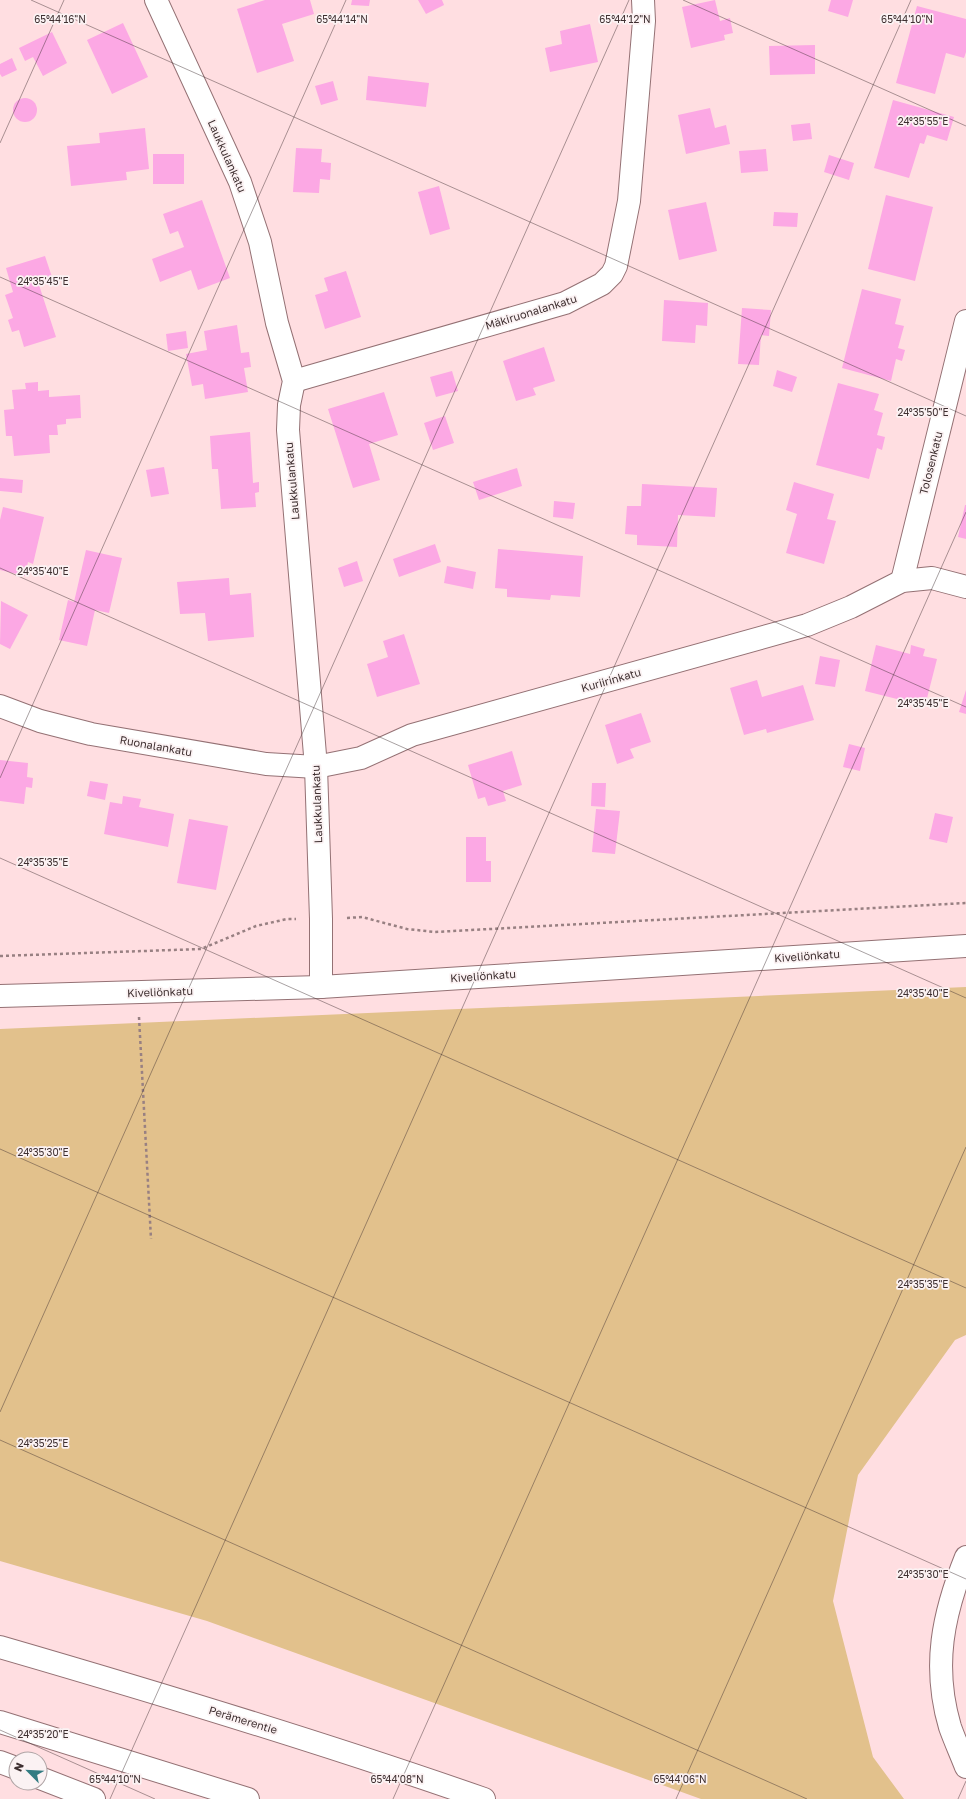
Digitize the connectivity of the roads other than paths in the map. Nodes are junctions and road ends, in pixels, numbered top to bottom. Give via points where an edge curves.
1 (156, 0) edge
2 (643, 0) edge
3 (966, 321) edge
4 (294, 381) junction
5 (902, 581) junction
6 (966, 587) edge
7 (0, 706) edge
8 (316, 767) junction
9 (966, 946) edge
10 (321, 987) junction
11 (0, 996) edge
12 (966, 1557) edge
13 (0, 1647) edge
14 (0, 1722) edge
15 (966, 1767) edge
16 (48, 1781) edge
17 (94, 1799) edge
18 (248, 1799) edge
19 (484, 1799) edge

1 - 4 main road, Laukkulankatu via 240,182 260,242 277,323
2 - 4 main road, Mäkiruonalankatu via 644,21 629,201 616,266 608,280 565,303
3 - 5 main road, Tolosenkatu
4 - 8 main road, Laukkulankatu via 289,405 288,430
5 - 6 main road via 932,578
5 - 8 main road, Kuriirinkatu via 851,607 807,625 412,736 361,758
7 - 8 main road, Ruonalankatu via 40,721 91,734 266,764
8 - 10 main road, Laukkulankatu
9 - 10 main road, Kiveliönkatu
10 - 11 main road, Kiveliönkatu
12 - 15 main road via 953,1590 943,1634 941,1677 950,1727
13 - 19 main road, Perämerentie via 402,1770
14 - 18 main road
16 - 17 main road

